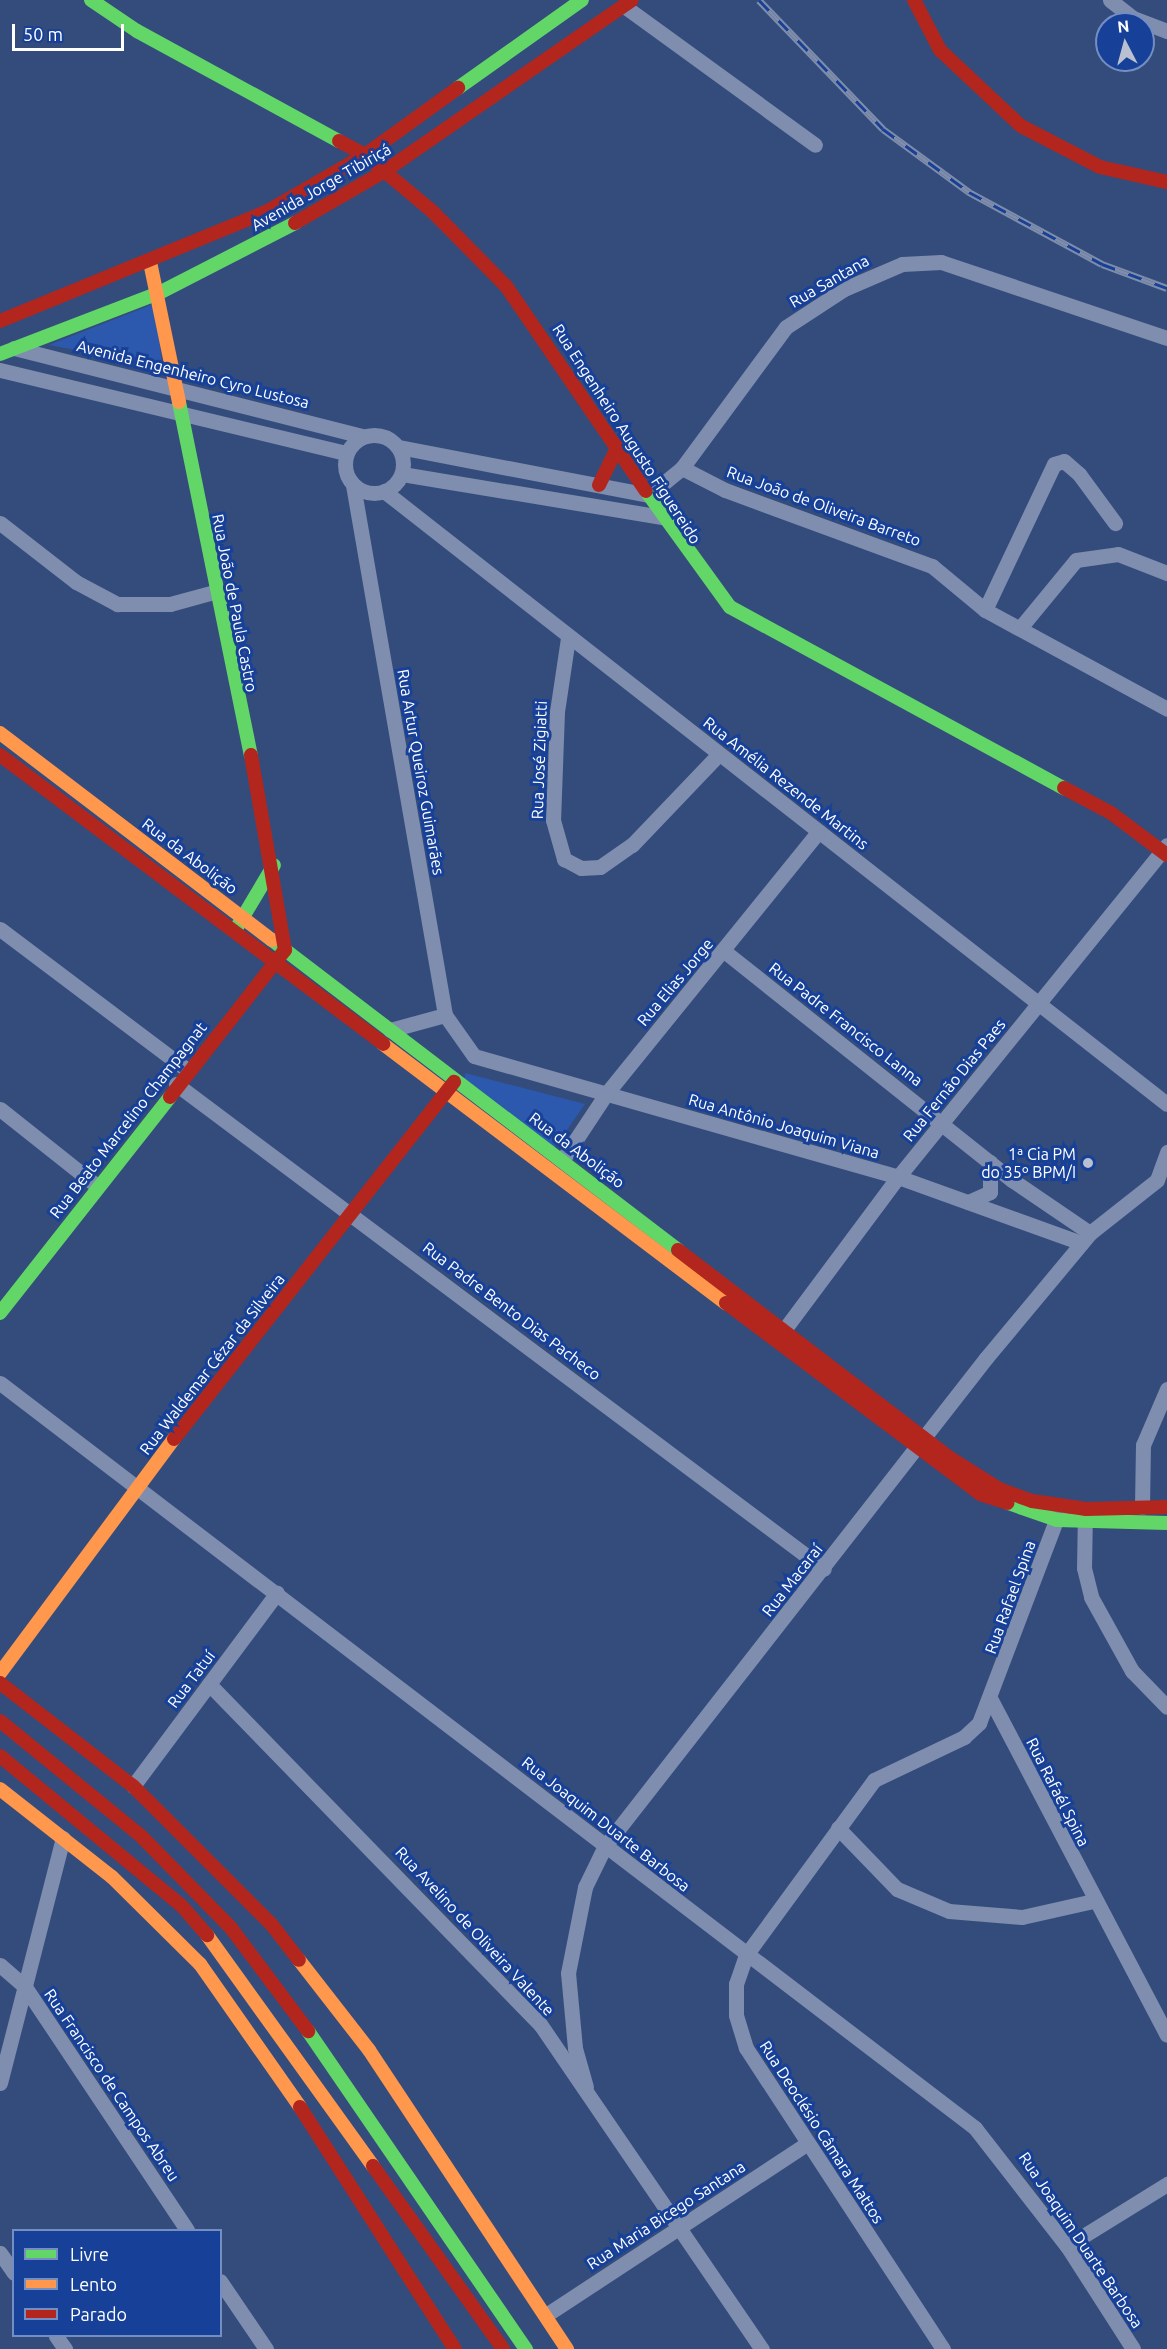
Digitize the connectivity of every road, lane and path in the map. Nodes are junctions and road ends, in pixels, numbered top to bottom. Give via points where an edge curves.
1 (91, 0) edge
2 (582, 0) edge
3 (914, 0) edge
4 (1111, 0) edge
5 (628, 3) edge
6 (1167, 31) edge
7 (815, 145) dead end
8 (364, 155) junction
9 (385, 171) junction
10 (1167, 182) edge
11 (150, 262) junction
12 (159, 293) junction
13 (0, 321) edge
14 (1167, 338) edge
15 (7, 351) edge
16 (0, 370) edge
17 (178, 388) junction
18 (182, 412) junction
19 (363, 436) junction
20 (618, 446) junction
21 (399, 447) junction
22 (346, 453) junction
23 (682, 468) junction
24 (402, 474) junction
25 (353, 484) junction
26 (599, 485) junction
27 (384, 491) junction
28 (649, 495) junction
29 (663, 517) junction
30 (0, 523) edge
31 (1115, 523) dead end
32 (1167, 573) edge
33 (214, 592) junction
34 (985, 610) junction
35 (1020, 628) junction
36 (568, 638) junction
37 (1167, 709) edge
38 (0, 733) edge
39 (719, 754) junction
40 (0, 755) edge
41 (819, 831) junction
42 (1164, 857) edge
43 (274, 865) junction
44 (243, 917) junction
45 (0, 929) edge
46 (233, 933) junction
47 (285, 950) junction
48 (724, 951) junction
49 (273, 964) junction
50 (1039, 1004) junction
51 (445, 1015) junction
52 (390, 1030) junction
53 (474, 1056) joint
54 (187, 1070) junction
55 (176, 1084) junction
56 (452, 1085) junction
57 (606, 1094) junction
58 (1167, 1104) edge
59 (0, 1109) edge
60 (943, 1123) junction
61 (1167, 1152) edge
62 (563, 1159) junction
63 (990, 1162) junction
64 (898, 1178) junction
65 (96, 1185) junction
66 (968, 1202) junction
67 (352, 1214) junction
68 (1085, 1238) junction
69 (0, 1313) edge
70 (785, 1328) junction
71 (774, 1342) junction
72 (0, 1383) edge
73 (1167, 1389) edge
74 (921, 1445) junction
75 (136, 1487) junction
76 (1142, 1507) junction
77 (1167, 1507) edge
78 (1059, 1514) junction
79 (1085, 1515) junction
80 (1167, 1523) edge
81 (824, 1569) junction
82 (277, 1593) junction
83 (0, 1673) edge
84 (0, 1683) edge
85 (209, 1683) junction
86 (991, 1700) junction
87 (1167, 1707) edge
88 (0, 1721) edge
89 (0, 1756) edge
90 (133, 1786) junction
91 (0, 1789) edge
92 (838, 1828) junction
93 (63, 1838) junction
94 (605, 1846) junction
95 (1094, 1901) junction
96 (746, 1955) junction
97 (0, 1965) edge
98 (25, 1987) junction
99 (1167, 2035) edge
100 (0, 2083) edge
101 (586, 2087) junction
102 (806, 2144) junction
103 (1167, 2184) edge
104 (681, 2226) junction
105 (186, 2229) edge
106 (1067, 2246) junction
107 (0, 2253) edge
108 (12, 2270) edge
109 (222, 2284) edge
110 (546, 2315) junction
111 (448, 2347) edge
112 (266, 2349) edge
113 (503, 2349) edge
114 (526, 2349) edge
115 (567, 2349) edge
116 (762, 2349) edge
117 (944, 2349) edge
118 (1133, 2349) edge

1 - 8 main road, Rua Engenheiro Augusto Figuereido via 137,31
2 - 8 main road, Avenida Jorge Tibiriçá
3 - 10 main road via 940,50 1022,126 1100,167
4 - 6 street via 1133,18
5 - 7 street
5 - 9 main road, Avenida Jorge Tibiriçá
8 - 9 main road, Rua Engenheiro Augusto Figuereido
8 - 11 main road, Avenida Jorge Tibiriçá via 266,212
9 - 12 main road, Avenida Jorge Tibiriçá
9 - 20 main road, Rua Engenheiro Augusto Figuereido via 506,286
11 - 12 main road, Rua João de Paula Castro
11 - 13 main road, Avenida Jorge Tibiriçá
12 - 15 main road, Avenida Jorge Tibiriçá
12 - 17 main road, Rua João de Paula Castro
14 - 23 street, Rua Santana via 941,262 903,264 844,289 786,327
15 - 17 street, Avenida Engenheiro Cyro Lustosa
16 - 18 street
17 - 18 main road, Rua João de Paula Castro
17 - 19 street, Avenida Engenheiro Cyro Lustosa
18 - 22 street
18 - 33 main road, Rua João de Paula Castro
19 - 21 street via 380,435
19 - 22 street
20 - 26 main road
20 - 28 main road, Rua Engenheiro Augusto Figuereido
21 - 24 street
21 - 26 street
22 - 25 street via 345,470
23 - 28 street, Rua Santana
23 - 34 street, Rua João de Oliveira Barreto via 724,490 932,566
24 - 27 street
24 - 29 street
25 - 27 street via 368,492
25 - 51 street, Rua Artur Queiroz Guimarães
26 - 28 street
27 - 36 street, Rua Amélia Rezende Martins
28 - 29 main road, Rua Engenheiro Augusto Figuereido
29 - 42 main road, Rua Engenheiro Augusto Figuereido via 730,607 1102,810
30 - 33 street via 76,582 117,604 170,604
31 - 34 street via 1079,474 1064,461 1054,464
32 - 35 street via 1118,554 1076,560
33 - 43 main road, Rua João de Paula Castro
34 - 35 street, Rua João de Oliveira Barreto
35 - 37 street, Rua João de Oliveira Barreto
36 - 39 street, Rua Amélia Rezende Martins
36 - 39 street, Rua José Zigiatti via 557,712 553,820 564,859 581,868 608,861 632,845
38 - 44 main road, Rua da Abolição
39 - 41 street, Rua Amélia Rezende Martins
40 - 46 main road, Rua da Abolição
41 - 48 street, Rua Elias Jorge
41 - 50 street, Rua Amélia Rezende Martins
42 - 50 street, Rua Fernão Dias Paes
43 - 44 main road
43 - 47 main road, Rua João de Paula Castro
44 - 46 main road
44 - 47 main road, Rua da Abolição
45 - 54 street
46 - 49 main road, Rua da Abolição
47 - 49 main road, Rua Beato Marcelino Champagnat
47 - 52 main road, Rua da Abolição
48 - 57 street, Rua Elias Jorge
48 - 60 street, Rua Padre Francisco Lanna
49 - 54 main road, Rua Beato Marcelino Champagnat
49 - 56 main road, Rua da Abolição
50 - 58 street, Rua Amélia Rezende Martins
50 - 60 street, Rua Fernão Dias Paes
51 - 52 street
51 - 53 street, Rua Artur Queiroz Guimarães
52 - 56 main road, Rua da Abolição
53 - 57 street, Rua Antônio Joaquim Viana
54 - 55 main road, Rua Beato Marcelino Champagnat
55 - 65 main road, Rua Beato Marcelino Champagnat
55 - 67 street, Rua Padre Bento Dias Pacheco
56 - 62 main road, Rua da Abolição
56 - 67 main road, Rua Waldemar Cézar da Silveira
56 - 71 main road, Rua da Abolição
57 - 62 street, Rua Elias Jorge
57 - 64 street, Rua Antônio Joaquim Viana
59 - 65 street
60 - 63 street, Rua Padre Francisco Lanna
60 - 64 street, Rua Fernão Dias Paes
61 - 68 street, Rua Macaraí via 1157,1180 1144,1195
62 - 70 main road, Rua da Abolição
63 - 66 street via 990,1192
63 - 68 street, Rua Padre Francisco Lanna
64 - 66 street, Rua Antônio Joaquim Viana
64 - 70 street, Rua Fernão Dias Paes
65 - 69 main road, Rua Beato Marcelino Champagnat
66 - 68 street, Rua Antônio Joaquim Viana
67 - 75 main road, Rua Waldemar Cézar da Silveira
67 - 81 street, Rua Padre Bento Dias Pacheco
68 - 74 street, Rua Macaraí
70 - 71 street, Rua Fernão Dias Paes
70 - 74 main road, Rua da Abolição
71 - 74 main road, Rua da Abolição
72 - 75 street, Rua Joaquim Duarte Barbosa
73 - 76 street via 1143,1445
74 - 78 main road, Rua da Abolição via 980,1494
74 - 81 street, Rua Macaraí
75 - 82 street, Rua Joaquim Duarte Barbosa
75 - 83 main road, Rua Waldemar Cézar da Silveira
76 - 77 main road, Rua da Abolição
76 - 79 main road, Rua da Abolição
78 - 79 main road, Rua da Abolição
78 - 86 street, Rua Rafael Spina
79 - 80 main road, Rua da Abolição
79 - 87 street via 1084,1568 1091,1597 1131,1671
81 - 94 street, Rua Macaraí
82 - 85 street, Rua Tatuí
82 - 94 street, Rua Joaquim Duarte Barbosa
84 - 90 main road
85 - 90 street, Rua Tatuí
85 - 101 street, Rua Avelino de Oliveira Valente via 501,1979
86 - 92 street, Rua Deoclésio Câmara Mattos via 964,1737 874,1780
86 - 95 street, Rua Rafaél Spina
88 - 114 main road via 142,1837 231,1928 274,1982
89 - 113 main road via 181,1905 220,1950
90 - 110 main road via 224,1873 319,1983 426,2132
91 - 93 main road
92 - 95 street via 897,1889 949,1911 1022,1917
92 - 96 street, Rua Deoclésio Câmara Mattos
93 - 98 street
93 - 111 main road via 159,1919 200,1964 340,2165
94 - 96 street, Rua Joaquim Duarte Barbosa
94 - 101 street, Rua Macaraí via 585,1887 568,1972 575,2048
95 - 99 street
96 - 102 street, Rua Deoclésio Câmara Mattos via 736,1984 736,2015 746,2048
96 - 106 street, Rua Joaquim Duarte Barbosa via 975,2128
97 - 98 street, Rua Francisco de Campos Abreu
98 - 100 street
98 - 105 street, Rua Francisco de Campos Abreu
101 - 104 street, Rua Avelino de Oliveira Valente
102 - 104 street, Rua Maria Bicego Santana
102 - 117 street, Rua Deoclésio Câmara Mattos
103 - 106 street
104 - 110 street, Rua Maria Bicego Santana
104 - 116 street, Rua Avelino de Oliveira Valente
106 - 118 street, Rua Joaquim Duarte Barbosa
107 - 108 street
109 - 112 street
110 - 115 main road

